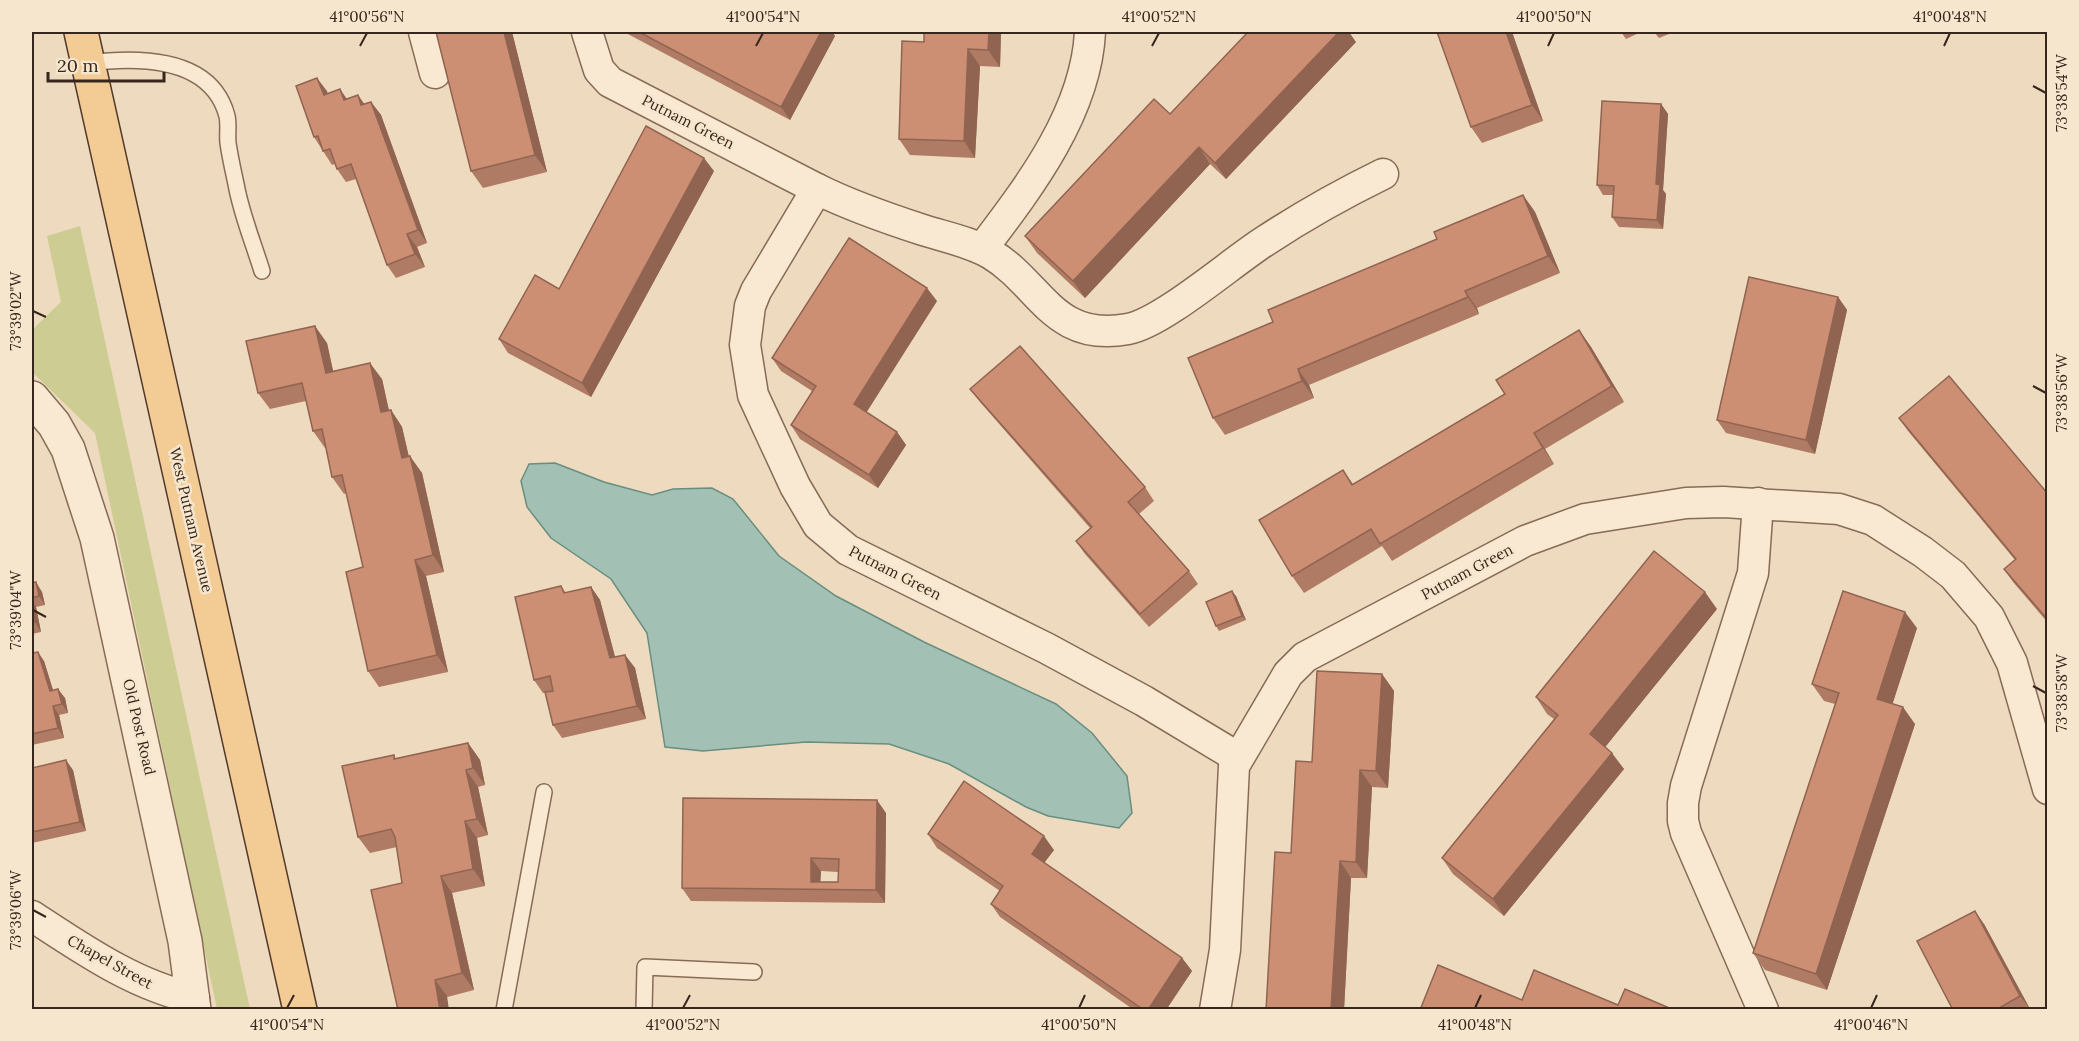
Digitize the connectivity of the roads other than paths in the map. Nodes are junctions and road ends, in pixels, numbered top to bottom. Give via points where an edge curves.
1 (81, 32) edge
2 (424, 32) edge
3 (587, 32) edge
4 (1090, 32) edge
5 (88, 63) junction
6 (435, 73) dead end
7 (1383, 174) dead end
8 (817, 189) junction
9 (982, 249) junction
10 (262, 271) dead end
11 (32, 398) edge
12 (1758, 503) junction
13 (1237, 757) junction
14 (2048, 789) edge
15 (544, 792) dead end
16 (32, 916) edge
17 (754, 972) dead end
18 (194, 1004) edge
19 (300, 1010) edge
20 (504, 1010) edge
21 (644, 1010) edge
22 (1215, 1010) edge
23 (1763, 1010) edge

1 - 5 main road, West Putnam Avenue
2 - 6 street
3 - 8 street, Putnam Green via 598,70 610,82
4 - 9 street via 1076,92 1050,156
5 - 10 lane via 125,58 152,62 194,72 213,86 227,116 236,188
5 - 19 main road, West Putnam Avenue
7 - 9 street, Putnam Green via 1319,206 1154,319 1129,329 1098,331 1070,323 1048,308 1002,261
8 - 9 street, Putnam Green via 873,214
8 - 13 street, Putnam Green via 756,291 745,345 756,403 818,525 848,550 1046,648
11 - 18 street, Old Post Road via 68,448 97,538 153,789
12 - 13 street, Putnam Green via 1686,503 1617,512 1574,522 1525,541 1305,657 1288,674
12 - 14 street, Putnam Green via 1818,507 1859,515 1892,531 1953,575 1973,596 2003,640
12 - 23 street via 1753,573 1686,786 1683,821
13 - 22 street, Putnam Green via 1232,782 1225,950
15 - 20 lane
16 - 18 street, Chapel Street via 80,947
17 - 21 lane via 645,967

